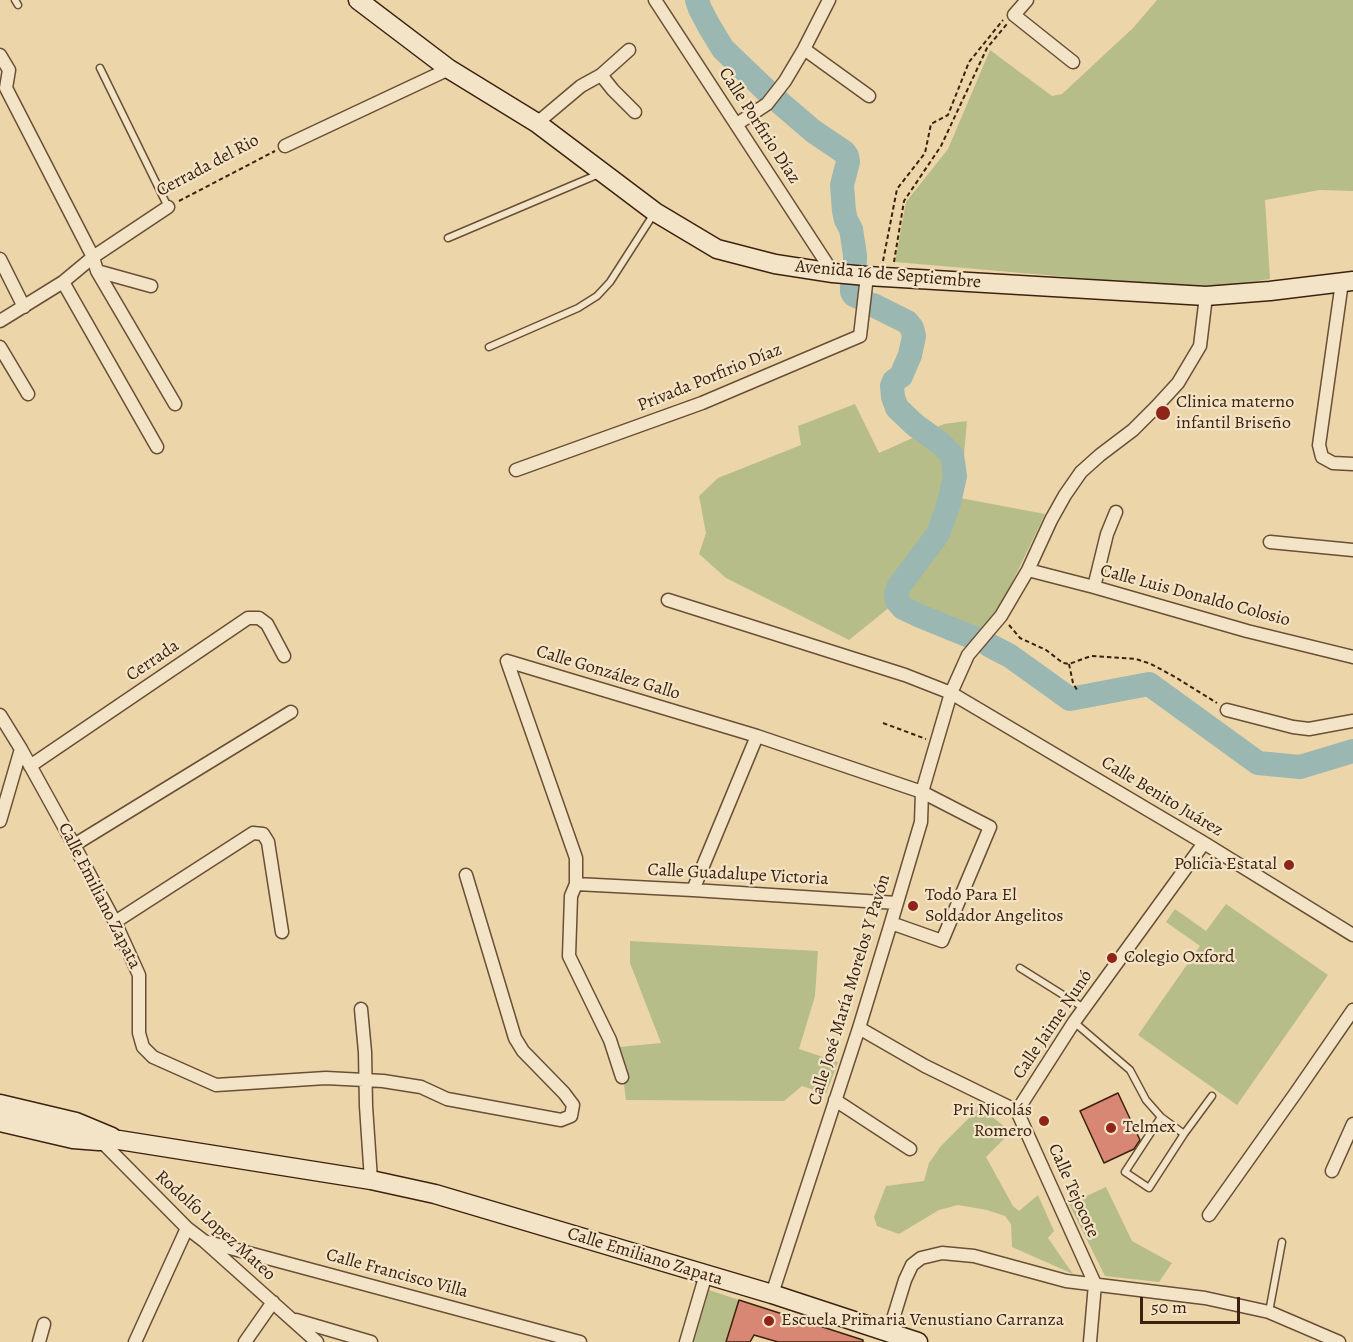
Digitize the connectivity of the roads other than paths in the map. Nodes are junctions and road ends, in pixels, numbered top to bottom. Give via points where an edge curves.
1 (358, 0) edge
2 (655, 0) edge
3 (829, 0) edge
4 (1027, 0) edge
5 (804, 49) junction
6 (629, 50) dead end
7 (0, 55) edge
8 (1073, 62) dead end
9 (100, 68) dead end
10 (449, 69) junction
11 (601, 75) junction
12 (868, 96) dead end
13 (635, 112) dead end
14 (537, 123) junction
15 (737, 124) junction
16 (285, 146) road end
17 (603, 173) junction
18 (168, 207) joint
19 (655, 212) junction
20 (448, 238) dead end
21 (93, 257) junction
22 (0, 259) edge
23 (97, 271) junction
24 (833, 273) junction
25 (880, 277) junction
26 (63, 282) junction
27 (1348, 282) edge
28 (151, 286) dead end
29 (1206, 296) junction
30 (24, 307) junction
31 (0, 321) edge
32 (0, 346) edge
33 (489, 347) dead end
34 (28, 394) dead end
35 (175, 404) dead end
36 (157, 447) dead end
37 (1353, 464) edge
38 (516, 470) dead end
39 (1116, 512) dead end
40 (1270, 542) dead end
41 (1353, 550) edge
42 (1028, 570) junction
43 (1094, 587) junction
44 (668, 600) dead end
45 (284, 656) dead end
46 (1353, 657) edge
47 (951, 693) junction
48 (1227, 710) road end
49 (291, 712) dead end
50 (0, 715) edge
51 (1353, 721) edge
52 (757, 736) junction
53 (21, 749) junction
54 (30, 766) junction
55 (922, 792) junction
56 (0, 821) edge
57 (1204, 843) junction
58 (74, 845) junction
59 (466, 875) dead end
60 (576, 884) junction
61 (693, 890) junction
62 (897, 903) junction
63 (115, 922) junction
64 (891, 923) junction
65 (282, 932) dead end
66 (1353, 935) edge
67 (1020, 968) dead end
68 (1084, 1008) junction
69 (361, 1010) dead end
70 (1353, 1010) edge
71 (1074, 1022) junction
72 (859, 1028) junction
73 (622, 1077) dead end
74 (366, 1080) junction
75 (1212, 1096) dead end
76 (835, 1100) junction
77 (0, 1104) edge
78 (1017, 1111) junction
79 (1161, 1117) junction
80 (0, 1122) edge
81 (1353, 1124) edge
82 (1184, 1134) junction
83 (98, 1136) junction
84 (910, 1149) dead end
85 (1332, 1171) dead end
86 (371, 1180) junction
87 (1209, 1215) dead end
88 (188, 1228) junction
89 (204, 1241) junction
90 (1282, 1242) dead end
91 (706, 1274) junction
92 (1095, 1284) junction
93 (771, 1294) junction
94 (273, 1302) junction
95 (1269, 1312) junction
96 (292, 1319) junction
97 (44, 1324) dead end
98 (889, 1332) junction
99 (39, 1342) edge
100 (135, 1342) edge
101 (245, 1342) edge
102 (317, 1342) edge
103 (371, 1342) edge
104 (580, 1342) edge
105 (686, 1342) edge
106 (918, 1342) edge
107 (1090, 1342) edge
108 (1339, 1342) edge

1 - 10 main road, Avenida 16 de Septiembre
2 - 15 street, Calle Porfirio Díaz
3 - 5 street
4 - 8 street via 1014,15
5 - 12 street
5 - 15 street via 767,104
6 - 11 street
7 - 21 street via 9,70 6,88
9 - 18 lane
10 - 14 main road, Avenida 16 de Septiembre
10 - 16 street, Cerrada del Rio
11 - 13 street
11 - 14 street via 581,86
14 - 17 main road, Avenida 16 de Septiembre
15 - 24 street, Calle Porfirio Díaz
17 - 19 main road, Avenida 16 de Septiembre
17 - 20 lane
18 - 21 street, Cerrada del Rio
19 - 24 main road, Avenida 16 de Septiembre via 717,249
19 - 33 lane via 597,296
21 - 23 street
21 - 26 street, Cerrada del Rio
22 - 30 street
23 - 28 street
23 - 35 street
24 - 25 main road, Avenida 16 de Septiembre
25 - 29 main road, Avenida 16 de Septiembre
25 - 38 street, Privada Porfirio Díaz via 860,336 702,403
26 - 30 street, Cerrada del Rio
26 - 36 street
27 - 29 main road, Avenida 16 de Septiembre
27 - 37 street via 1319,445 1322,457 1333,463
29 - 42 street via 1200,346 1178,383 1133,430 1081,472 1060,503
30 - 31 street, Cerrada del Rio
32 - 34 street
39 - 43 street
40 - 41 street
42 - 43 street, Calle Luis Donaldo Colosio
42 - 47 street via 1000,616 968,655
43 - 46 street, Calle Luis Donaldo Colosio
44 - 47 street, Calle Benito Juárez
45 - 54 street, Cerrada via 267,624 259,618 248,618
47 - 55 street, Calle José María Morelos Y Pavón
47 - 57 street, Calle Benito Juárez
48 - 51 street via 1309,729
49 - 58 street
50 - 53 street, Calle Emiliano Zapata
52 - 55 street, Calle González Gallo
52 - 60 street, Calle González Gallo via 507,662 576,858
52 - 61 street
53 - 54 street, Calle Emiliano Zapata
53 - 56 street
54 - 58 street, Calle Emiliano Zapata
55 - 62 street, Calle José María Morelos Y Pavón via 921,822
55 - 64 street, Calle González Gallo via 990,827 942,941
57 - 66 street, Calle Benito Juárez
57 - 68 street, Calle Jaime Nunó
58 - 63 street, Calle Emiliano Zapata
59 - 74 street, Calle Emiliano Zapata via 515,1038 573,1105 571,1116 561,1120 447,1098 421,1087
60 - 61 street, Calle Guadalupe Victoria
60 - 73 street via 571,896 569,956 610,1040
61 - 62 street, Calle Guadalupe Victoria
62 - 64 street, Calle José María Morelos Y Pavón
63 - 65 street via 253,833 263,834 268,842
63 - 74 street, Calle Emiliano Zapata via 140,975 139,1033 143,1047 153,1057 216,1085 326,1078
64 - 72 street, Calle José María Morelos Y Pavón
67 - 68 lane
68 - 71 street, Calle Jaime Nunó
69 - 74 street
70 - 87 street
71 - 78 street, Calle Jaime Nunó
71 - 79 lane via 1130,1070 1146,1100
72 - 76 street, Calle José María Morelos Y Pavón
72 - 78 street
74 - 86 street
75 - 82 lane
76 - 84 street
76 - 93 street, Calle José María Morelos Y Pavón
77 - 83 main road, Calle Emiliano Zapata via 76,1122
78 - 92 street, Calle Tejocote
79 - 82 lane
79 - 82 lane via 1125,1172 1149,1188
80 - 83 main road, Calle Emiliano Zapata via 73,1139
81 - 85 street
83 - 86 main road, Calle Emiliano Zapata
83 - 88 street, Rodolfo Lopez Mateo
86 - 91 main road, Calle Emiliano Zapata via 435,1194
88 - 89 street, Rodolfo Lopez Mateo
88 - 100 street
89 - 94 street, Rodolfo Lopez Mateo
89 - 104 street, Calle Francisco Villa
90 - 95 lane
91 - 93 main road, Calle Emiliano Zapata
91 - 105 street
92 - 95 street via 1205,1298
92 - 98 street via 1066,1281 974,1256 942,1252 912,1265
92 - 107 street
93 - 98 main road, Calle Emiliano Zapata
94 - 96 street, Rodolfo Lopez Mateo
94 - 101 street
95 - 108 street
96 - 102 street, Rodolfo Lopez Mateo
96 - 103 street
97 - 99 street
98 - 106 main road, Calle Emiliano Zapata

